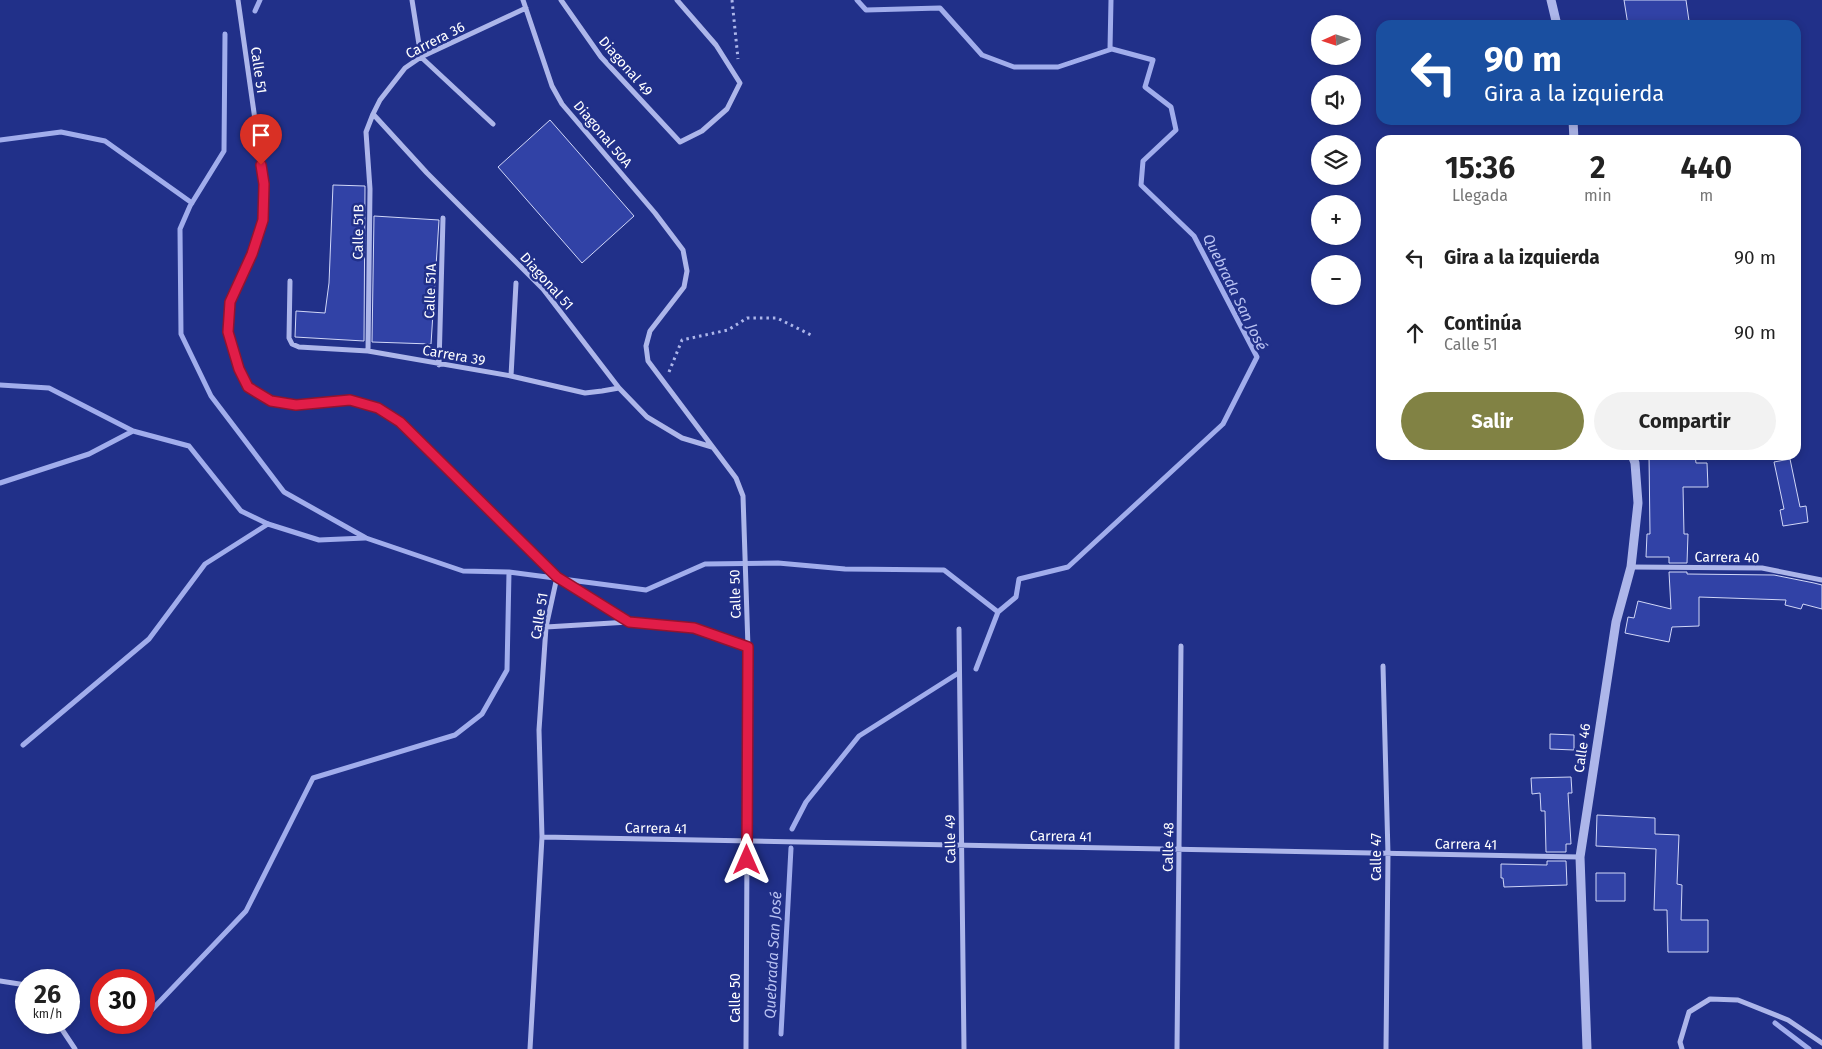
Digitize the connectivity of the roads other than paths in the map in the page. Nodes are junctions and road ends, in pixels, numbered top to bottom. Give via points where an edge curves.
1 (238, 0) edge
2 (412, 0) edge
3 (523, 0) edge
4 (561, 0) edge
5 (677, 0) edge
6 (1551, 0) edge
7 (526, 8) junction
8 (1556, 20) edge
9 (421, 57) junction
10 (373, 114) junction
11 (492, 124) dead end
12 (443, 218) dead end
13 (687, 271) joint
14 (290, 281) dead end
15 (516, 283) dead end
16 (368, 351) junction
17 (439, 365) junction
18 (511, 376) junction
19 (619, 388) junction
20 (712, 447) junction
21 (1634, 460) edge
22 (1631, 567) junction
23 (557, 577) junction
24 (1822, 580) edge
25 (629, 622) junction
26 (546, 627) junction
27 (959, 629) dead end
28 (1181, 646) dead end
29 (748, 647) junction
30 (1384, 666) dead end
31 (542, 837) junction
32 (747, 841) junction
33 (961, 845) junction
34 (1179, 849) junction
35 (1388, 854) junction
36 (1580, 857) junction
37 (0, 981) edge
38 (15, 983) edge
39 (65, 1034) edge
40 (1822, 1043) edge
41 (75, 1049) edge
42 (530, 1049) edge
43 (746, 1049) edge
44 (964, 1049) edge
45 (1177, 1049) edge
46 (1386, 1049) edge
47 (1587, 1049) edge
48 (1682, 1049) edge

1 - 23 street, Calle 51 via 264,184 263,220 230,302 228,332 248,387 271,401 296,405 350,400 378,408 400,422
2 - 9 street
3 - 7 street, Diagonal 50A
4 - 5 street, Diagonal 49 via 601,57 680,142 702,131 727,109 740,83 716,45
6 - 8 street
7 - 9 street, Carrera 36
7 - 13 street, Diagonal 50A via 552,86 562,104 683,250
9 - 10 street, Carrera 36 via 404,68
9 - 11 street
10 - 16 street, Calle 51B via 366,132 370,189
10 - 19 street, Diagonal 51 via 543,289
12 - 17 street, Calle 51A
13 - 20 street, Calle 50 via 684,287 650,331 646,346 648,361
14 - 16 street, Carrera 39 via 289,338 292,344
15 - 18 street
16 - 17 street, Carrera 39
17 - 18 street, Carrera 39
18 - 19 street, Carrera 39 via 585,392
19 - 20 street, Diagonal 51 via 647,418 682,438
20 - 29 street, Calle 50 via 736,478 743,496
21 - 22 street, Calle 46 via 1638,503
22 - 24 street, Carrera 40 via 1762,568
22 - 36 street, Calle 46 via 1616,622
23 - 25 street
23 - 26 street, Calle 51
25 - 26 street
25 - 29 street via 694,628
26 - 31 street, Calle 51 via 539,730
27 - 33 street, Calle 49
28 - 34 street, Calle 48
29 - 32 street, Calle 50
30 - 35 street, Calle 47
31 - 32 street, Carrera 41
31 - 42 street, Calle 51
32 - 33 street, Carrera 41
32 - 43 street, Calle 50
33 - 34 street, Carrera 41
33 - 44 street, Calle 49
34 - 35 street, Carrera 41
34 - 45 street, Calle 48
35 - 36 street, Carrera 41
35 - 46 street, Calle 47
36 - 47 street, Calle 46
37 - 38 street
39 - 41 street
40 - 48 street via 1788,1020 1738,1000 1710,999 1690,1012 1680,1042

